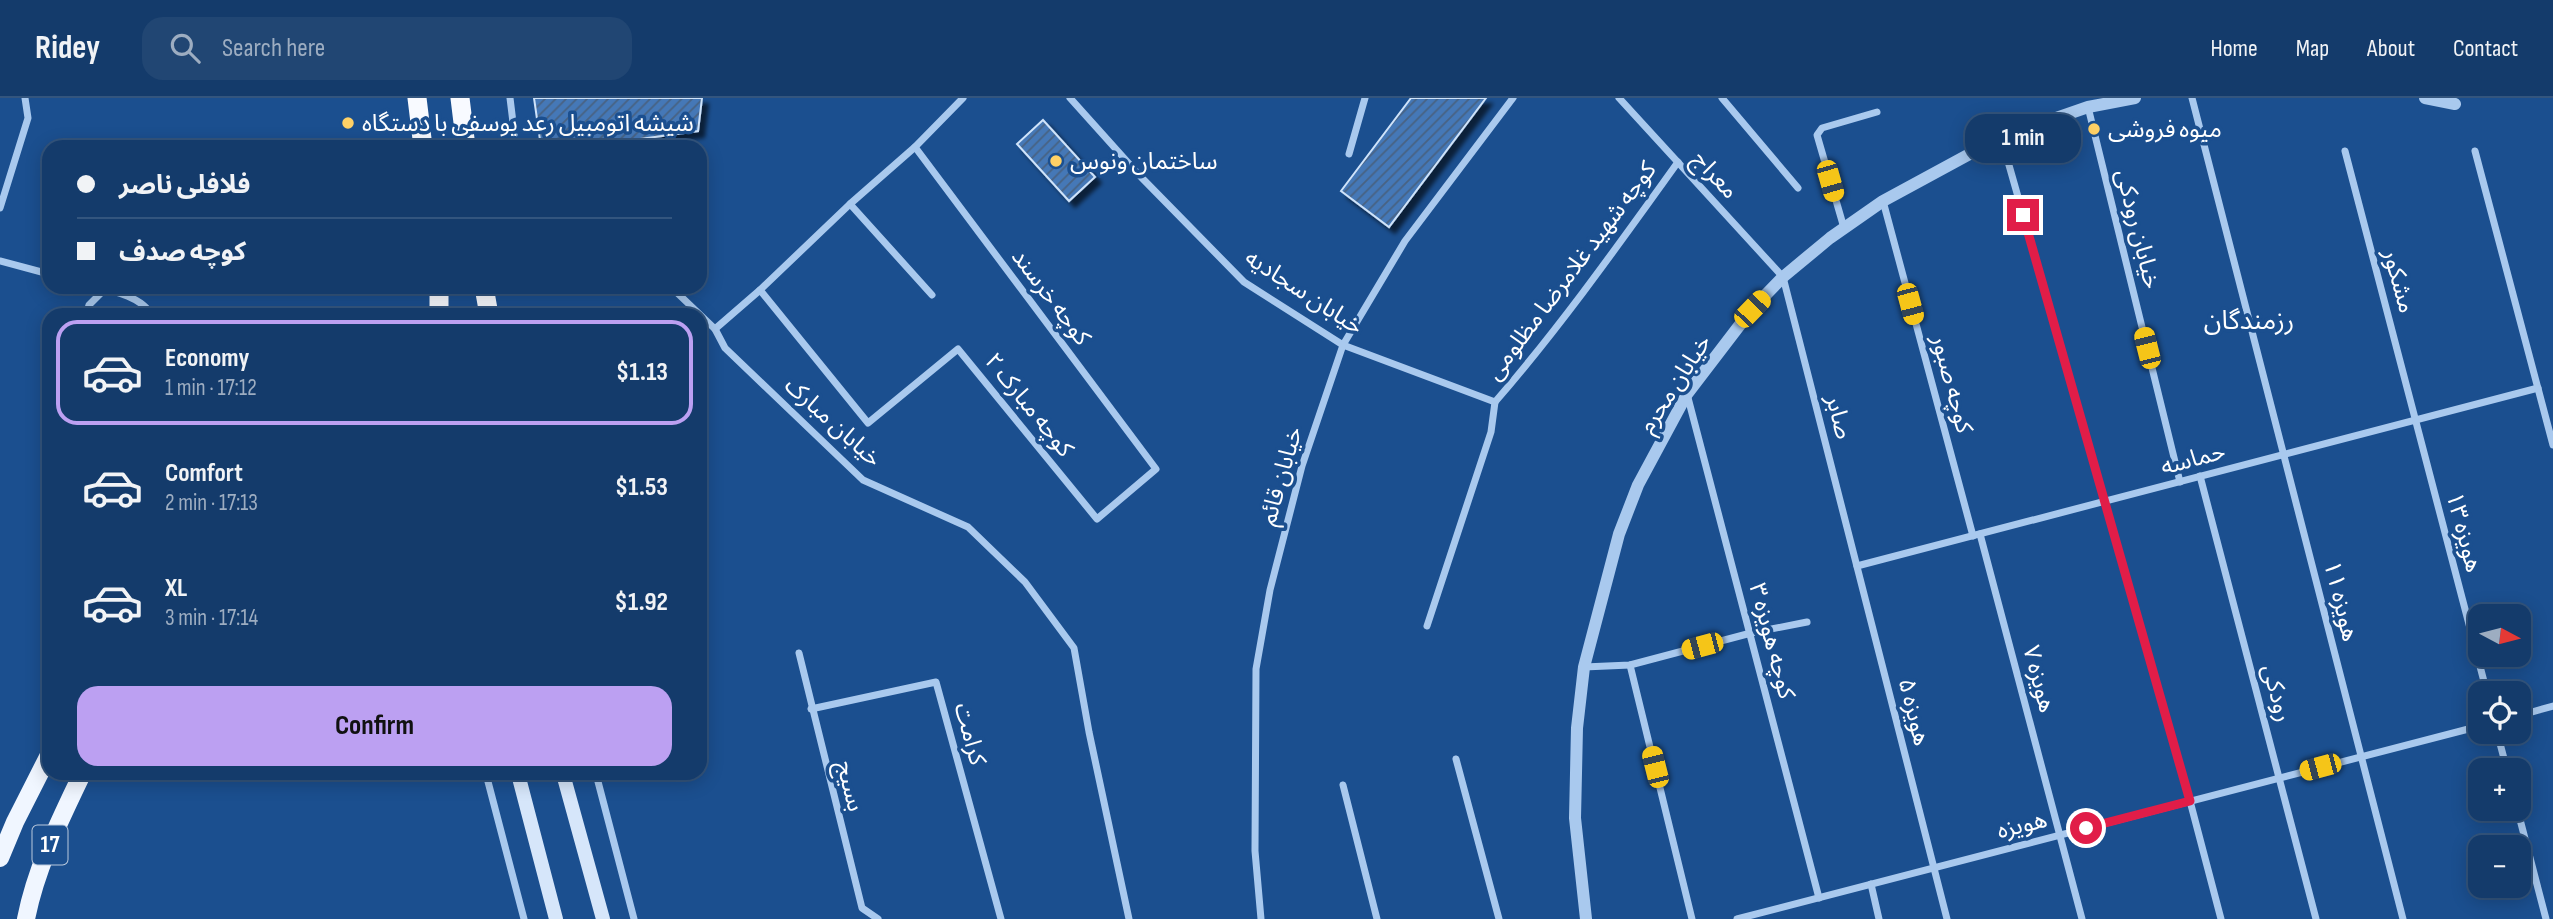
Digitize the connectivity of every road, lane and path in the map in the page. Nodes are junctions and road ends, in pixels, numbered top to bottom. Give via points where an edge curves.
1 (26, 98) edge
2 (417, 98) edge
3 (460, 98) edge
4 (510, 98) edge
5 (964, 98) edge
6 (1365, 98) edge
7 (1513, 98) edge
8 (1619, 98) edge
9 (1723, 98) edge
10 (2135, 98) edge
11 (2192, 98) edge
12 (2425, 98) edge
13 (1074, 99) edge
14 (2456, 101) edge
15 (2088, 107) junction
16 (1877, 111) dead end
17 (2001, 137) junction
18 (422, 140) edge
19 (465, 140) edge
20 (515, 140) edge
21 (915, 147) junction
22 (2345, 151) dead end
23 (2475, 151) dead end
24 (1349, 155) dead end
25 (1678, 162) junction
26 (1798, 188) dead end
27 (1883, 201) junction
28 (850, 204) junction
29 (0, 208) edge
30 (1844, 228) junction
31 (0, 261) edge
32 (42, 272) edge
33 (1783, 277) junction
34 (760, 290) junction
35 (120, 294) edge
36 (678, 294) edge
37 (932, 295) dead end
38 (146, 308) edge
39 (693, 308) edge
40 (707, 321) edge
41 (715, 329) junction
42 (1343, 345) junction
43 (2538, 388) junction
44 (1687, 394) junction
45 (1495, 402) junction
46 (2549, 417) edge
47 (2415, 420) junction
48 (2553, 444) edge
49 (2284, 454) junction
50 (1156, 469) joint
51 (2200, 476) junction
52 (2180, 482) junction
53 (2105, 502) junction
54 (1976, 535) junction
55 (1857, 566) junction
56 (1807, 622) dead end
57 (1427, 626) dead end
58 (1751, 633) junction
59 (799, 653) dead end
60 (1630, 666) junction
61 (1584, 667) junction
62 (2484, 681) edge
63 (2553, 706) edge
64 (811, 709) junction
65 (2531, 712) edge
66 (2468, 729) edge
67 (2362, 756) junction
68 (1456, 759) dead end
69 (42, 769) edge
70 (2279, 778) junction
71 (79, 780) edge
72 (488, 780) edge
73 (521, 780) edge
74 (565, 780) edge
75 (598, 780) edge
76 (1343, 785) dead end
77 (2190, 801) junction
78 (2520, 821) edge
79 (2060, 835) junction
80 (2, 848) edge
81 (1933, 868) junction
82 (1871, 884) junction
83 (1819, 898) junction
84 (26, 919) edge
85 (524, 919) edge
86 (556, 919) edge
87 (603, 919) edge
88 (634, 919) edge
89 (878, 919) edge
90 (1001, 919) edge
91 (1129, 919) edge
92 (1261, 919) edge
93 (1377, 919) edge
94 (1499, 919) edge
95 (1586, 919) edge
96 (1692, 919) edge
97 (1737, 919) edge
98 (1880, 919) edge
99 (1947, 919) edge
100 (2082, 919) edge
101 (2221, 919) edge
102 (2316, 919) edge
103 (2403, 919) edge
104 (2546, 919) edge

1 - 29 street via 28,118
2 - 18 highway
3 - 19 highway
4 - 20 street
5 - 21 street
6 - 24 street
7 - 42 street, خیابان قائم via 1405,241
8 - 25 street, معراج
9 - 26 street
10 - 15 street, خیابان محرم
11 - 49 street, هویزه ۱۱
12 - 14 street
13 - 42 street, خیابان سجادیه via 1244,282
15 - 17 street, خیابان محرم
15 - 52 street, خیابان رودکی
16 - 30 street via 1822,128 1817,135
17 - 27 street, خیابان محرم
17 - 53 street
21 - 28 street
21 - 50 street, کوچه خرسند
22 - 47 street, مشکور
23 - 43 street
25 - 33 street, معراج
25 - 45 street, کوچه شهید غلامرضا مظلومی via 1570,310
27 - 30 street, خیابان محرم
27 - 54 street, کوچه صبور
28 - 34 street
28 - 37 street
30 - 33 street, خیابان محرم
31 - 32 street
33 - 44 street, خیابان محرم via 1752,309
33 - 55 street, صابر
34 - 41 street
34 - 50 street, کوچه مبارک ۲ via 868,423 958,349 1097,519
35 - 38 street
36 - 39 street, خیابان مبارک
40 - 41 street, خیابان مبارک
41 - 91 street, خیابان مبارک via 725,348 863,480 968,527 1025,582 1074,648
42 - 45 street, خیابان سجادیه
42 - 92 street, خیابان قائم via 1302,466 1270,590 1256,669 1255,851
43 - 46 street
43 - 47 street, حماسه
44 - 58 street, کوچه هویزه ۳
44 - 61 street, خیابان محرم via 1638,485 1619,534
45 - 57 street via 1491,432
46 - 48 street
47 - 49 street, حماسه
47 - 62 street, هویزه ۱۳
49 - 51 street, حماسه
49 - 67 street, هویزه ۱۱
51 - 52 street, حماسه
51 - 70 street, رودکی
52 - 53 street, حماسه
53 - 54 street, حماسه
53 - 77 street
54 - 55 street, حماسه
54 - 79 street, هویزه ۷
55 - 81 street, هویزه ۵
56 - 58 street
58 - 60 street
58 - 83 street, کوچه هویزه ۳
59 - 64 street, بسیج
60 - 61 street
60 - 96 street
61 - 95 street, خیابان محرم via 1575,818
63 - 65 street
64 - 89 street, بسیج via 862,908
64 - 90 street, کرامت via 936,682
66 - 67 street, هویزه
67 - 70 street, هویزه
67 - 103 street, هویزه ۱۱
68 - 94 street
69 - 80 main road, 17
70 - 77 street, هویزه
70 - 102 street, رودکی
71 - 84 main road, 17 via 31,892
72 - 85 street
73 - 86 main road
74 - 87 main road
75 - 88 street
76 - 93 street
77 - 79 street, هویزه
77 - 101 street
78 - 104 street
79 - 81 street, هویزه
79 - 100 street, هویزه ۷
81 - 82 street, هویزه
81 - 99 street, هویزه ۵
82 - 83 street, هویزه
82 - 98 street
83 - 97 street, هویزه

